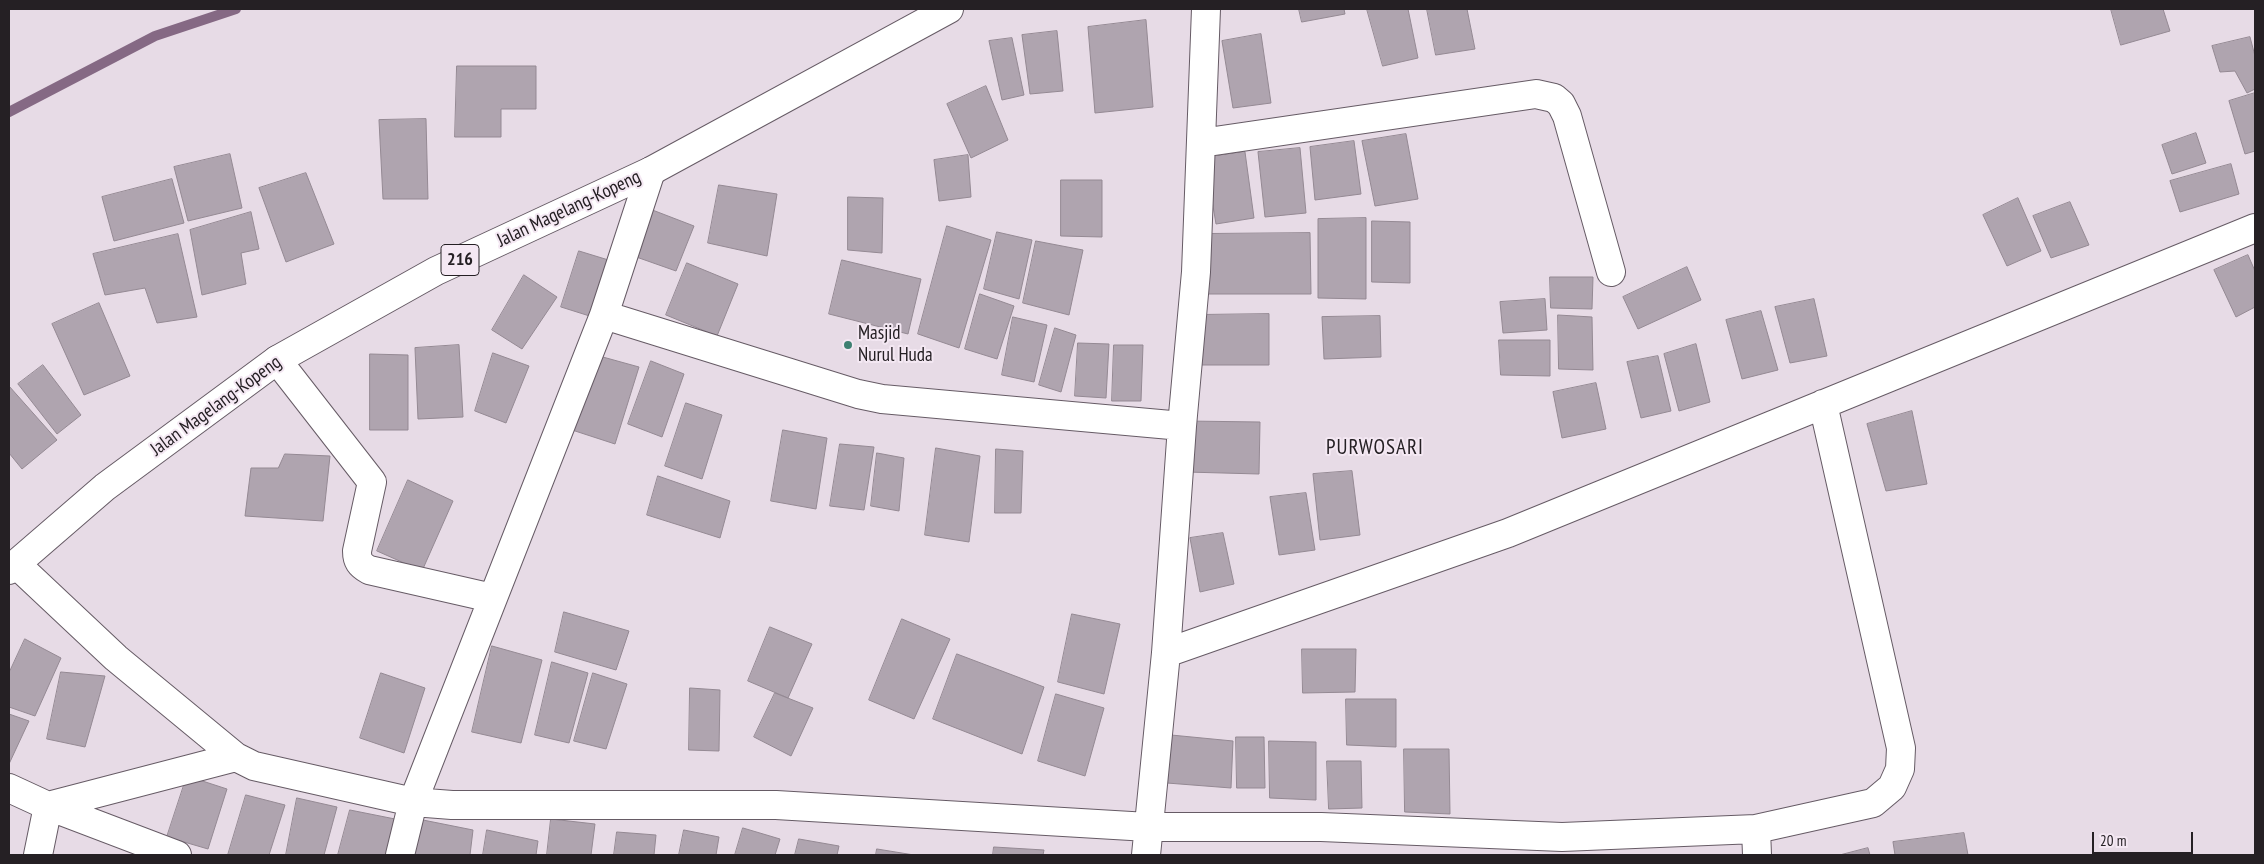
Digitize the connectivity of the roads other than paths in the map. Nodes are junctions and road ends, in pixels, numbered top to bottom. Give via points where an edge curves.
1 (948, 9) edge
2 (1206, 9) edge
3 (1201, 143) junction
4 (651, 171) junction
5 (2255, 228) edge
6 (1611, 272) dead end
7 (604, 315) junction
8 (277, 360) junction
9 (1823, 404) junction
10 (1182, 426) junction
11 (12, 567) edge
12 (492, 598) junction
13 (1166, 653) junction
14 (236, 757) junction
15 (9, 788) edge
16 (413, 802) junction
17 (48, 806) junction
18 (1148, 827) junction
19 (1757, 842) edge
20 (38, 855) edge
21 (177, 855) edge
22 (400, 855) edge
23 (1146, 855) edge

1 - 4 street, Jalan Magelang-Kopeng / 216
2 - 3 street
3 - 6 street via 1536,94 1554,98 1561,104 1572,132
3 - 10 street via 1196,272
4 - 7 street
4 - 8 street, Jalan Magelang-Kopeng / 216 via 436,271
5 - 9 street
7 - 10 street via 882,399
7 - 12 street
8 - 11 street, Jalan Magelang-Kopeng / 216 via 105,487
8 - 12 street via 372,482 357,551 361,566
9 - 13 street via 1508,533
9 - 19 street via 1901,748 1900,769 1892,787 1873,803
10 - 13 street
11 - 14 street
12 - 16 street
13 - 18 street
14 - 16 street via 254,766
14 - 17 street
15 - 17 street
16 - 18 street via 479,806 776,805
16 - 22 street
17 - 20 street
17 - 21 street
18 - 19 street via 1322,827
18 - 23 street

